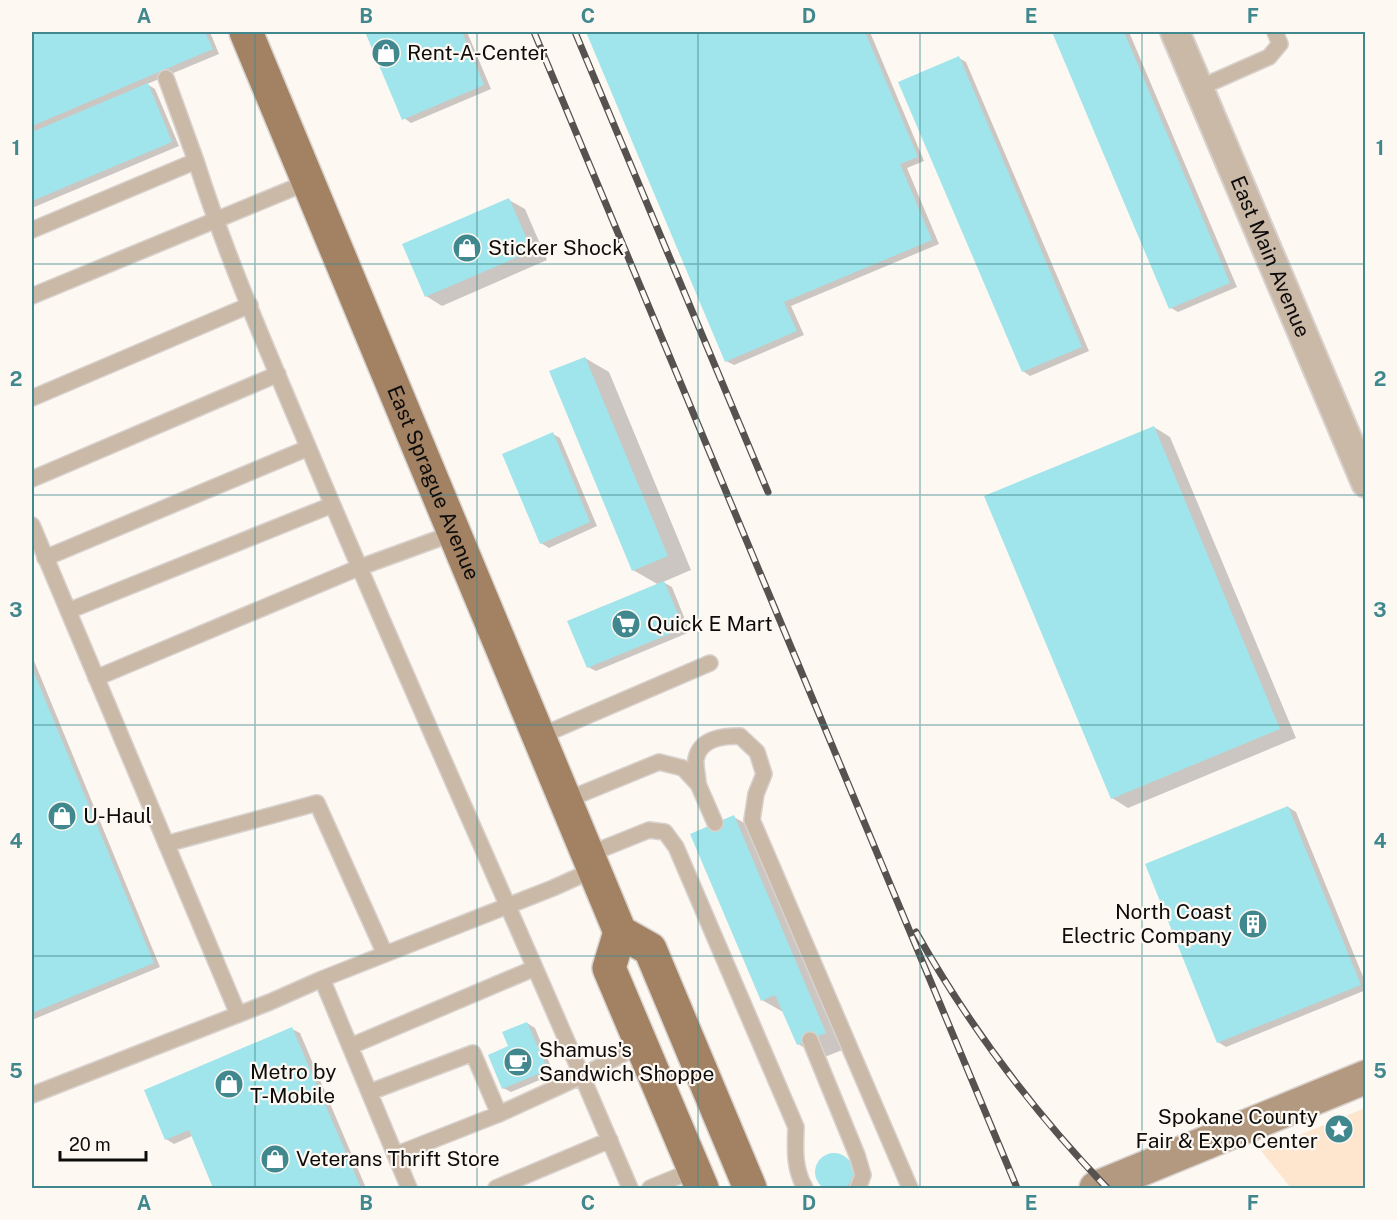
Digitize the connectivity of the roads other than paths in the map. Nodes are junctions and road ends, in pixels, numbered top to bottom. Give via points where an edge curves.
1 (246, 32) edge
2 (1175, 32) edge
3 (1275, 32) edge
4 (166, 78) dead end
5 (1199, 88) junction
6 (196, 161) junction
7 (308, 182) junction
8 (215, 222) junction
9 (32, 230) edge
10 (32, 296) edge
11 (250, 305) junction
12 (278, 374) junction
13 (32, 398) edge
14 (308, 448) junction
15 (32, 479) edge
16 (1365, 483) edge
17 (332, 505) junction
18 (32, 525) edge
19 (454, 533) junction
20 (45, 558) junction
21 (358, 568) junction
22 (68, 611) junction
23 (710, 663) dead end
24 (96, 678) junction
25 (538, 737) junction
26 (698, 784) junction
27 (564, 801) junction
28 (715, 823) dead end
29 (166, 844) junction
30 (590, 862) junction
31 (508, 905) junction
32 (620, 932) junction
33 (385, 954) junction
34 (535, 968) junction
35 (322, 979) junction
36 (238, 1014) junction
37 (810, 1040) dead end
38 (640, 1045) junction
39 (351, 1046) junction
40 (582, 1076) junction
41 (1365, 1077) edge
42 (370, 1092) junction
43 (32, 1095) edge
44 (499, 1114) junction
45 (610, 1140) junction
46 (396, 1155) junction
47 (698, 1179) edge
48 (409, 1188) edge
49 (496, 1188) edge
50 (630, 1188) edge
51 (650, 1188) edge
52 (750, 1188) edge
53 (805, 1188) edge
54 (858, 1188) edge
55 (910, 1188) edge
56 (1096, 1188) edge

1 - 7 main road, East Sprague Avenue
2 - 5 street, East Main Avenue
3 - 5 lane via 1280,44 1269,57
4 - 6 lane
5 - 16 street, East Main Avenue
6 - 8 lane
6 - 9 lane
7 - 8 lane
7 - 19 main road, East Sprague Avenue
8 - 10 lane
8 - 11 lane
11 - 12 lane
11 - 13 lane
12 - 14 lane
12 - 15 lane
14 - 17 lane
14 - 20 lane
17 - 21 lane
17 - 22 lane
18 - 20 lane
19 - 21 lane
19 - 25 main road, East Sprague Avenue
20 - 22 lane
21 - 24 lane
21 - 31 lane
22 - 24 lane
23 - 25 lane
24 - 29 lane
25 - 27 main road, East Sprague Avenue
26 - 27 lane via 683,768 659,762
26 - 28 lane
26 - 55 lane via 696,759 702,746 721,736 740,736 757,752 764,774 752,820
27 - 30 main road, East Sprague Avenue
29 - 33 lane via 317,802
29 - 36 lane
30 - 31 lane
30 - 32 main road, East Sprague Avenue
30 - 53 lane via 649,830 665,832 676,847 796,1127 795,1155
31 - 33 lane
31 - 34 lane
32 - 38 main road via 609,968
32 - 52 main road via 650,949
33 - 35 lane
34 - 39 lane
34 - 40 lane
35 - 36 lane
35 - 39 lane
36 - 43 lane
37 - 54 lane via 857,1155 863,1174
38 - 40 lane
38 - 47 main road
39 - 42 lane
40 - 44 lane
40 - 45 lane
41 - 56 street
42 - 44 lane via 473,1053
42 - 46 lane
44 - 46 lane
45 - 49 lane
45 - 50 lane
46 - 48 lane
47 - 51 lane

